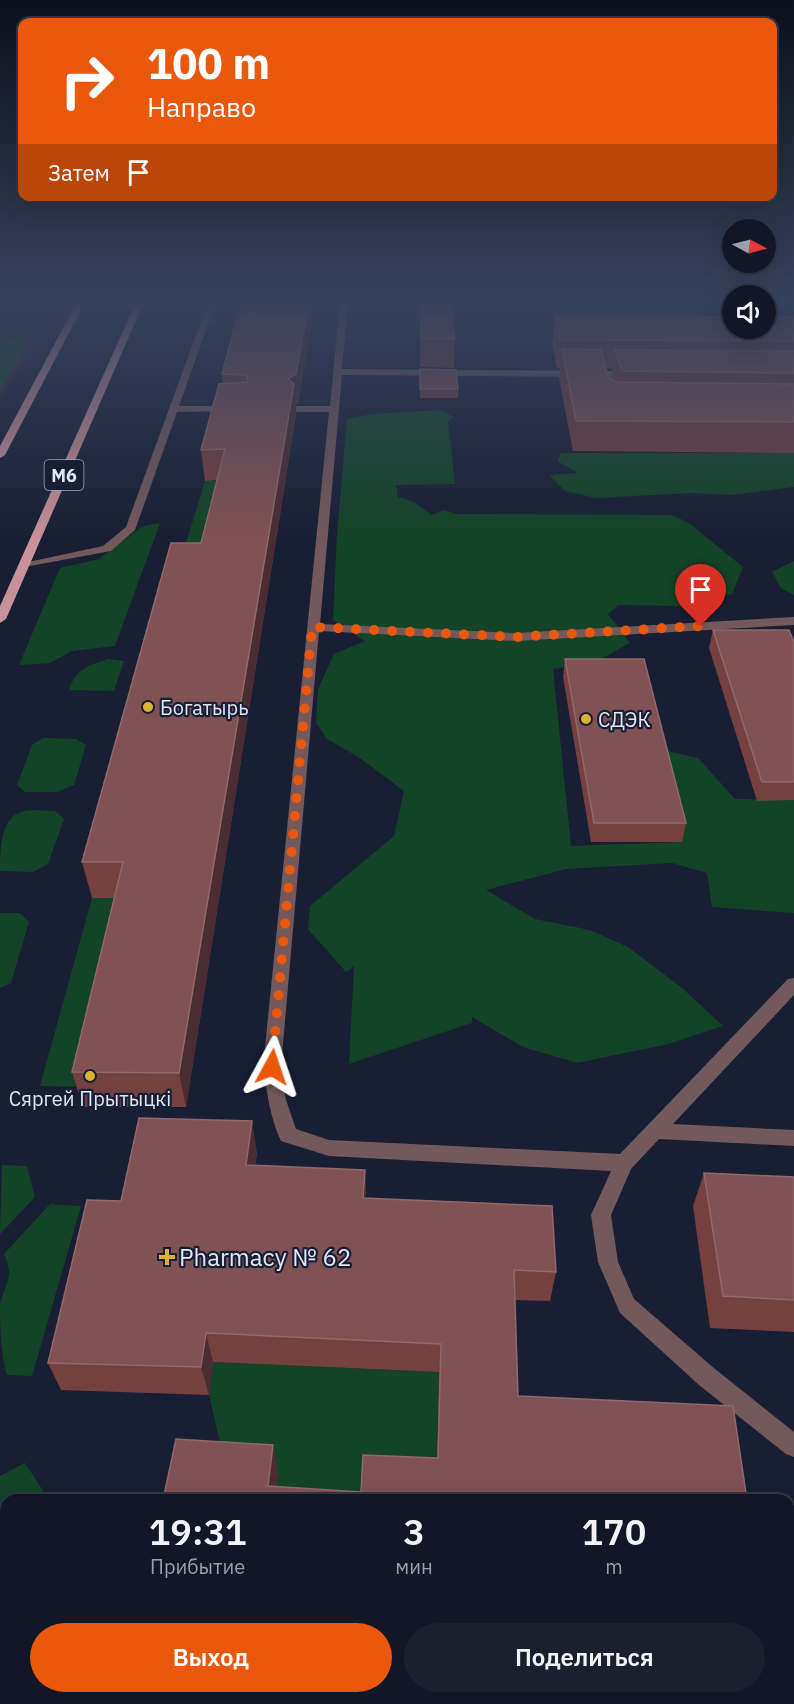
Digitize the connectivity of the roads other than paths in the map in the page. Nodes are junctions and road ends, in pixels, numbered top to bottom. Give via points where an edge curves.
1 (39, 382) edge
2 (105, 382) edge
3 (185, 382) edge
4 (336, 382) edge
5 (605, 382) edge
6 (606, 385) edge
7 (176, 409) junction
8 (245, 409) edge
9 (297, 409) edge
10 (334, 409) junction
11 (0, 456) edge
12 (23, 566) junction
13 (0, 619) edge
14 (794, 621) edge
15 (312, 627) junction
16 (794, 984) edge
17 (653, 1131) junction
18 (794, 1138) edge
19 (624, 1163) junction
20 (794, 1446) edge

1 - 11 main road
2 - 12 main road, М6
3 - 7 lane
4 - 10 lane
5 - 6 lane
7 - 8 lane
7 - 12 lane via 131,528 107,549
9 - 10 lane
10 - 15 lane
12 - 13 main road, М6
14 - 15 lane via 516,637
15 - 19 lane via 272,1067 288,1135 329,1148
16 - 17 lane
17 - 18 lane
17 - 19 lane
19 - 20 lane via 601,1215 608,1262 627,1306 707,1377

